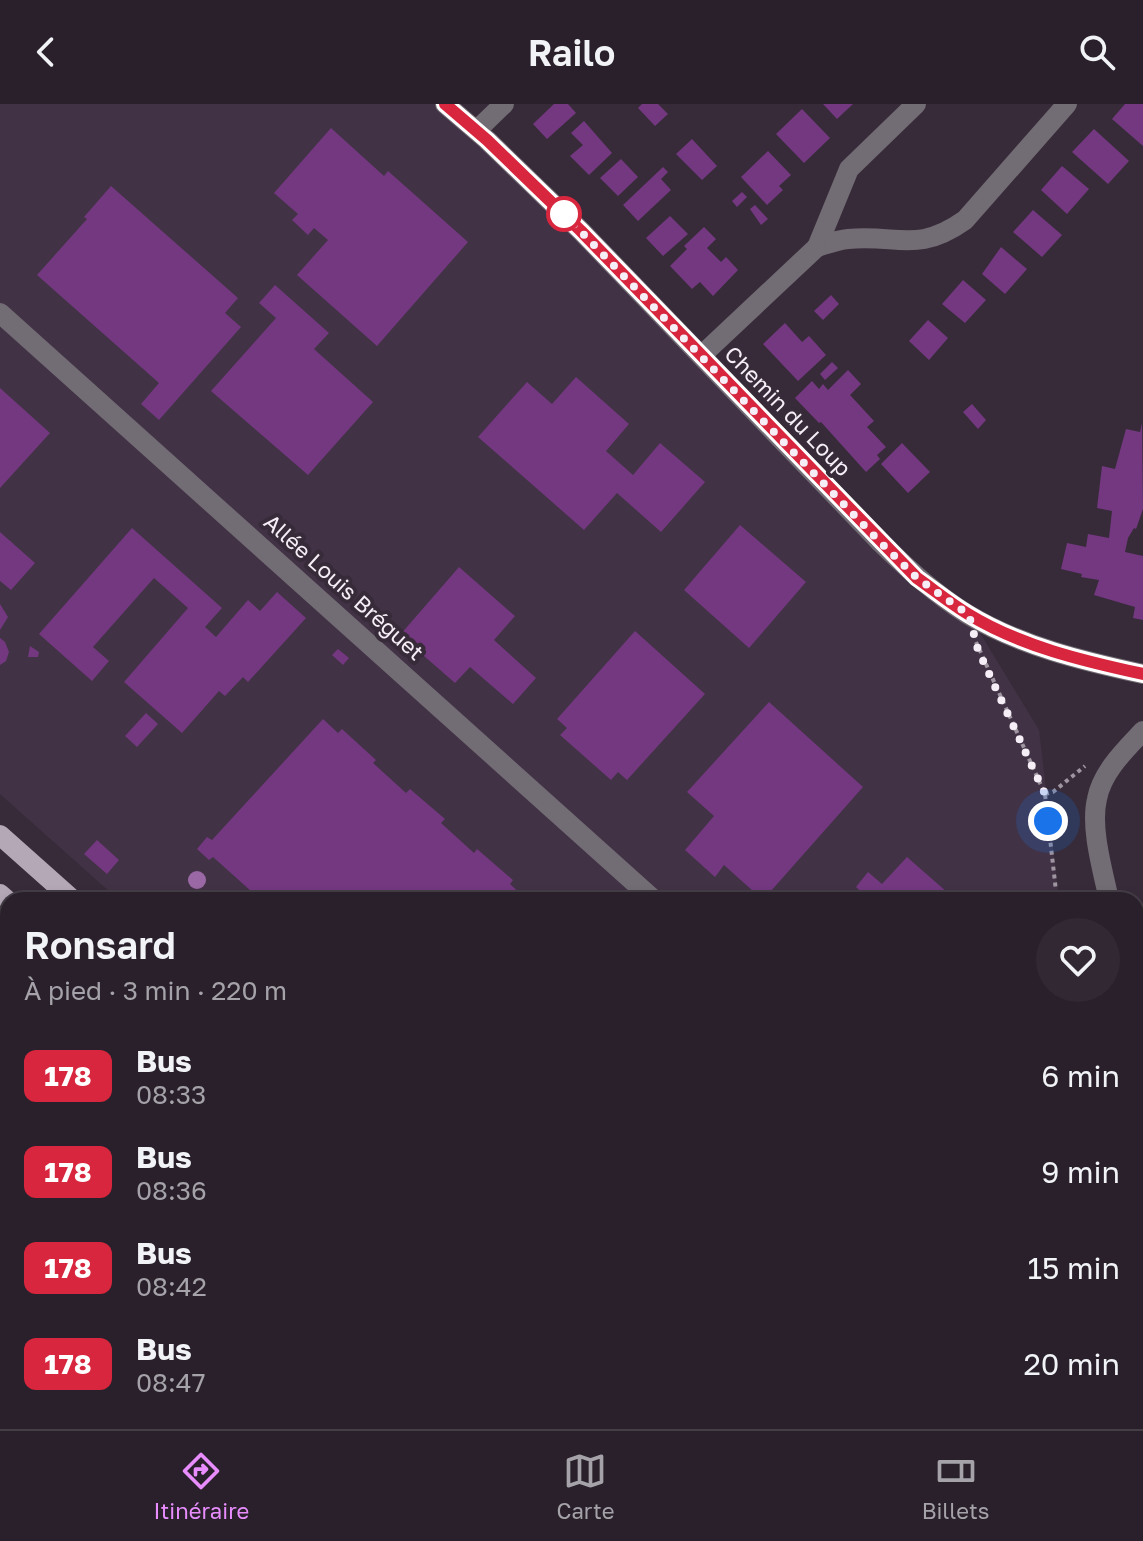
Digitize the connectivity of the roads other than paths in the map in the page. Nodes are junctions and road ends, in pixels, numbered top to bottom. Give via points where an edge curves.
1 (445, 104) edge
2 (504, 104) edge
3 (916, 104) edge
4 (1067, 104) edge
5 (477, 130) junction
6 (817, 247) junction
7 (0, 313) edge
8 (702, 355) junction
9 (1143, 674) edge
10 (1143, 731) edge
11 (0, 835) edge
12 (64, 892) edge
13 (645, 892) edge
14 (1107, 892) edge

1 - 5 street, Chemin du Loup
2 - 5 street
3 - 6 street via 849,169
4 - 6 street via 948,233 909,242 848,239
5 - 8 street, Chemin du Loup
6 - 8 street
7 - 13 street, Allée Louis Bréguet
8 - 9 street, Chemin du Loup via 917,578 969,615 1027,642
10 - 14 street via 1106,777 1096,800 1097,841
11 - 12 main road

